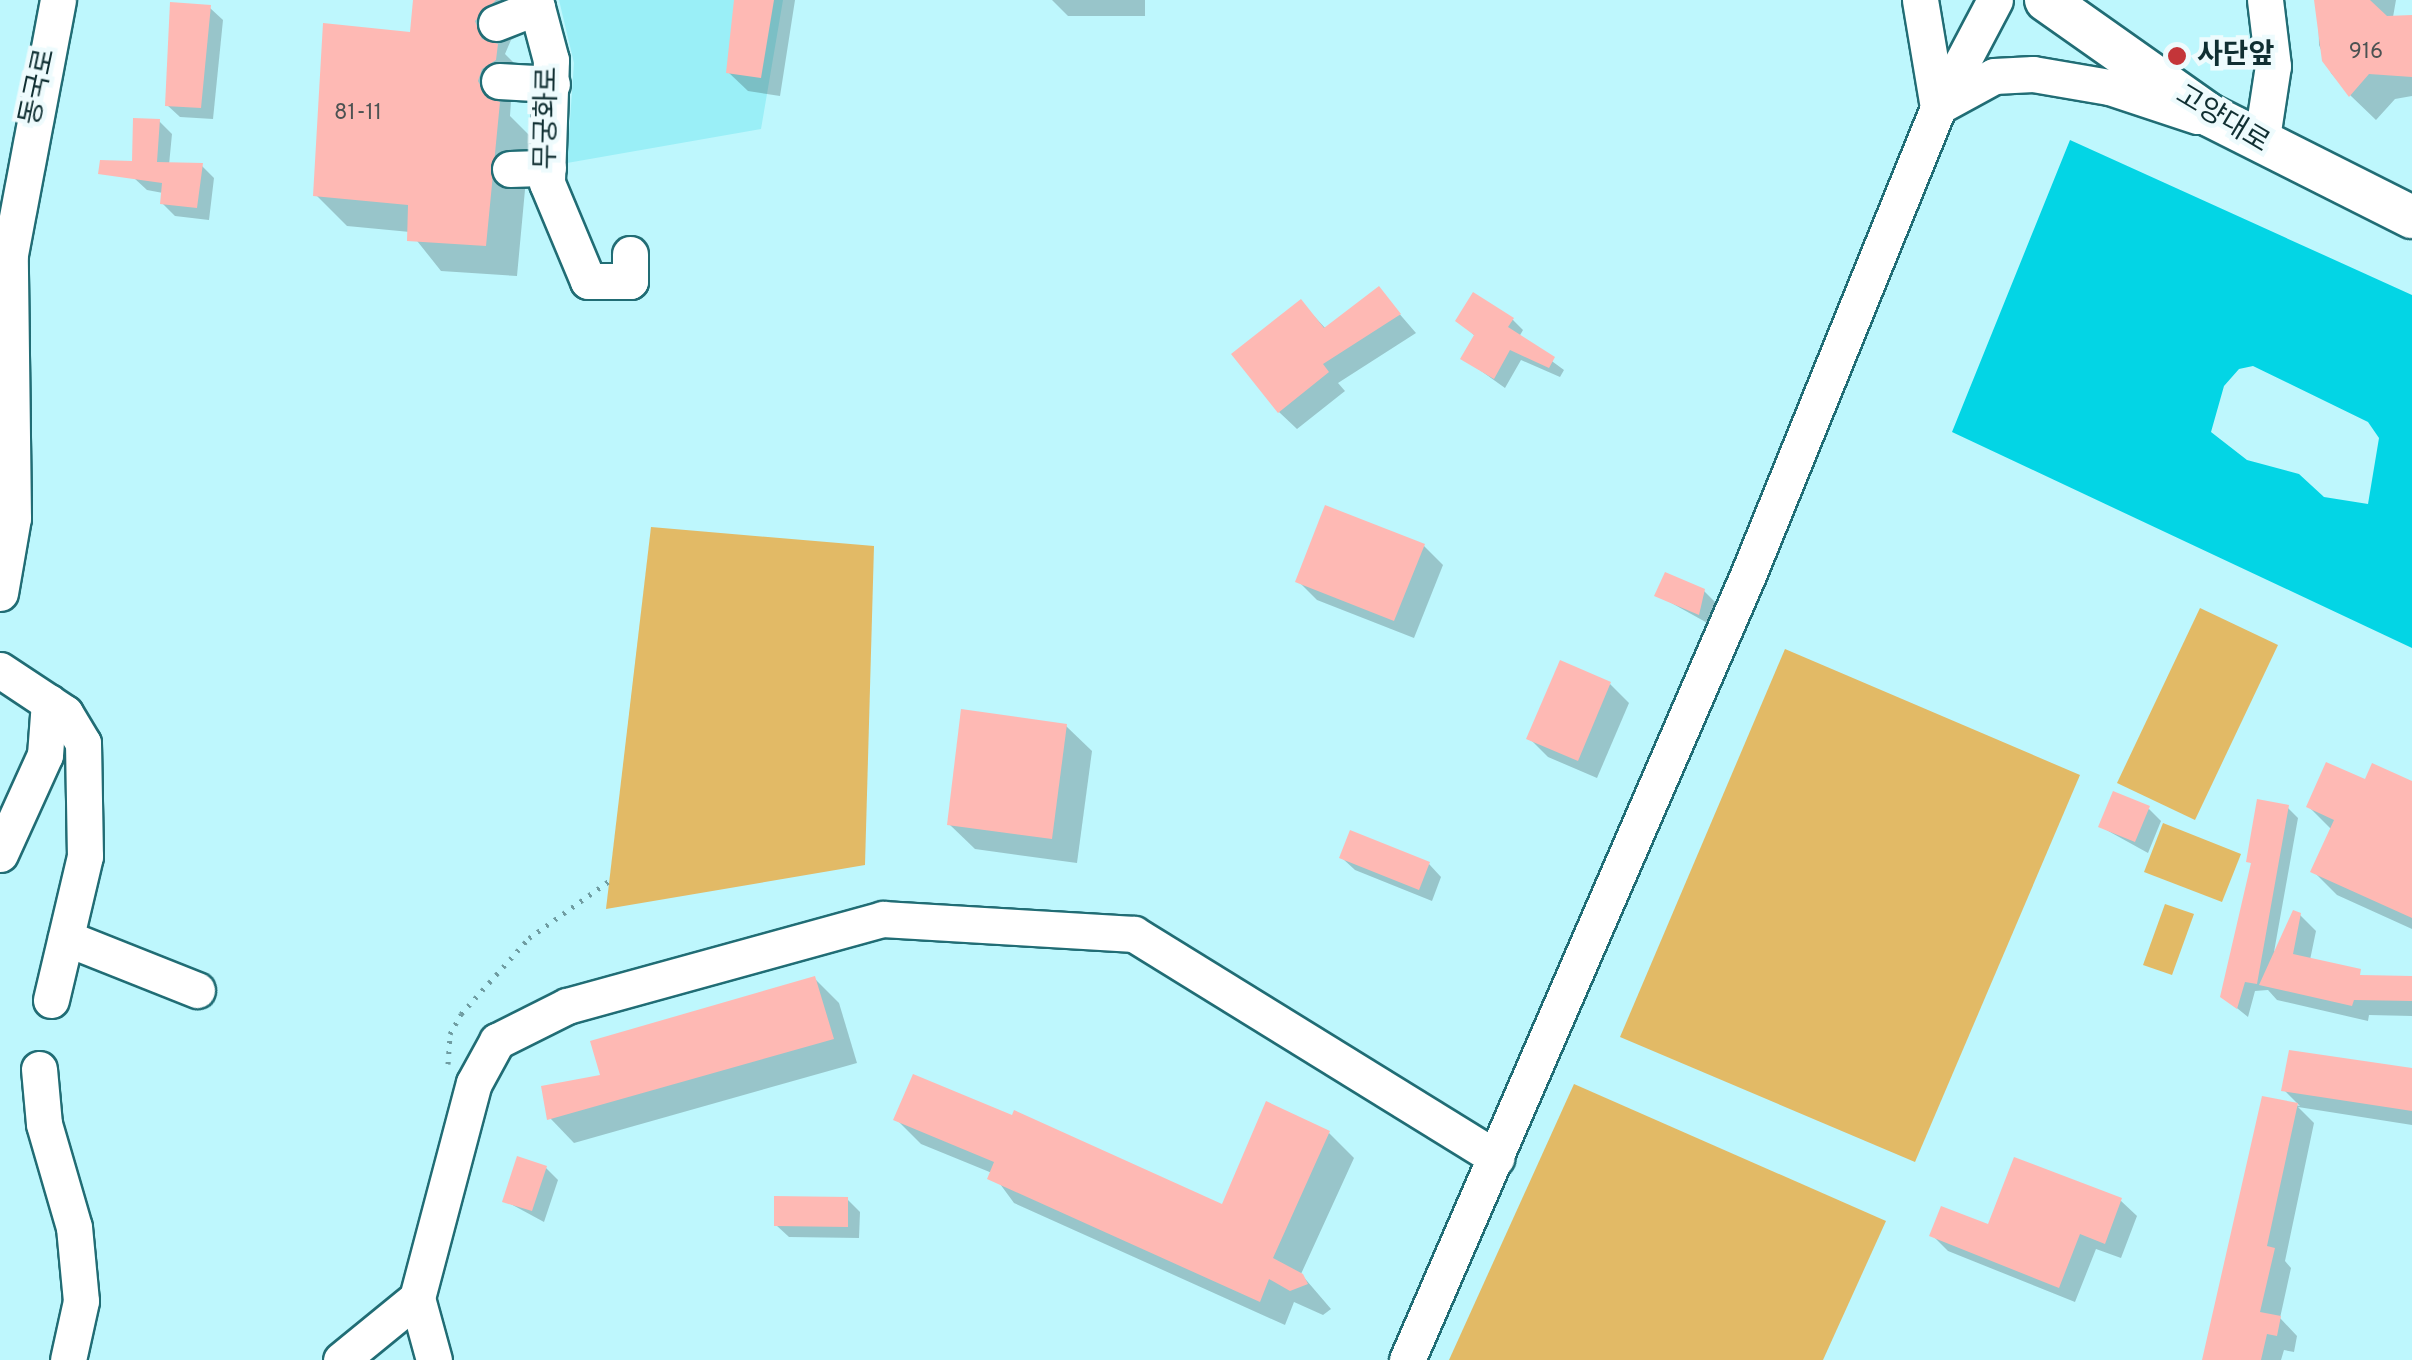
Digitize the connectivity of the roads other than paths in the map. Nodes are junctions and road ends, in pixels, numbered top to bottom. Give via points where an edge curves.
1 (58, 0) edge
2 (1920, 0) edge
3 (1995, 0) edge
4 (2046, 0) edge
5 (2078, 0) edge
6 (2266, 0) edge
7 (536, 3) edge
8 (496, 22) dead end
9 (499, 82) dead end
10 (552, 84) junction
11 (1938, 108) junction
12 (2253, 132) junction
13 (548, 168) junction
14 (510, 169) dead end
15 (2412, 194) edge
16 (2412, 217) edge
17 (630, 254) dead end
18 (6, 431) edge
19 (0, 593) edge
20 (0, 670) edge
21 (49, 702) junction
22 (0, 854) edge
23 (66, 938) junction
24 (197, 990) dead end
25 (51, 1000) dead end
26 (38, 1069) dead end
27 (1496, 1158) junction
28 (417, 1298) junction
29 (68, 1360) edge
30 (341, 1360) edge
31 (434, 1360) edge
32 (1406, 1360) edge

1 - 18 street, 동국로 via 10,254
2 - 11 street
3 - 11 street
4 - 12 main road, 고양대로
5 - 12 main road, 고양대로
6 - 12 street via 2273,66
7 - 8 street
7 - 10 street, 무궁화로
9 - 10 street
10 - 13 street, 무궁화로
11 - 12 street via 1994,76 2033,74 2108,87
11 - 27 street via 1748,575
12 - 15 main road, 고양대로
12 - 16 main road, 고양대로
13 - 14 street
13 - 17 street, 무궁화로 via 547,183 588,281 630,280
18 - 19 street, 동국로 via 12,518
20 - 21 street
21 - 22 street via 45,754
21 - 23 street via 83,743 84,856
23 - 24 street
23 - 25 street
26 - 29 street via 44,1124 76,1245 81,1301
27 - 28 street via 1154,942 1107,930 884,919 538,1016 497,1041 469,1102
27 - 32 street
28 - 30 street
28 - 31 street

